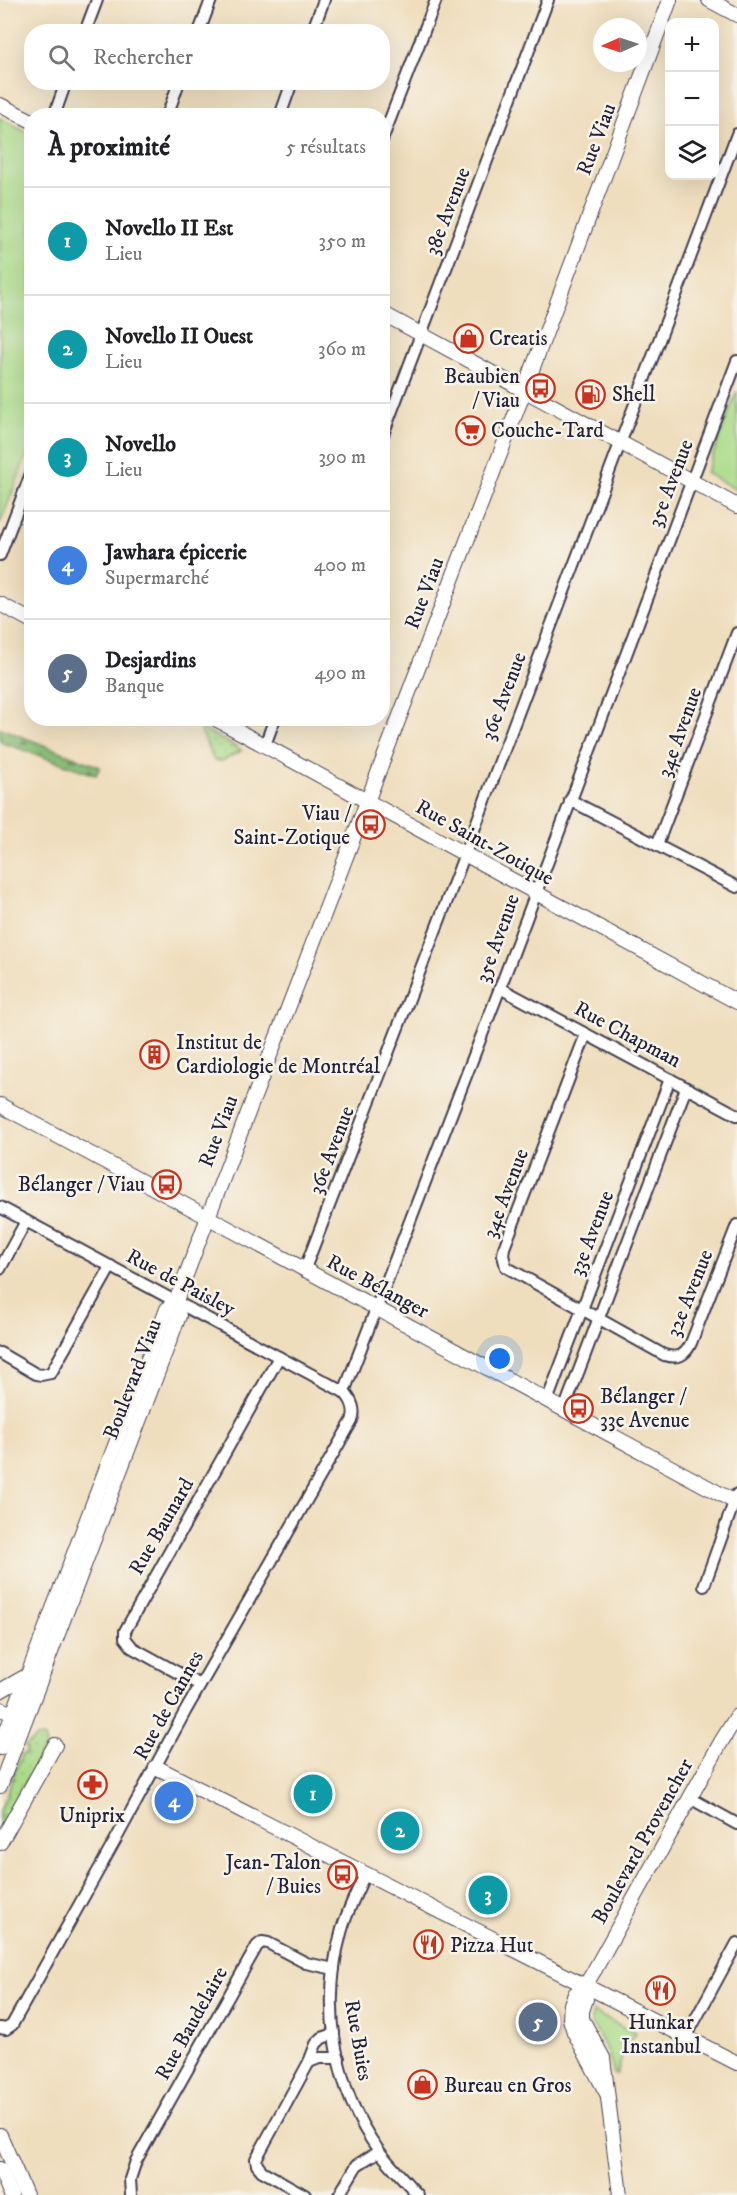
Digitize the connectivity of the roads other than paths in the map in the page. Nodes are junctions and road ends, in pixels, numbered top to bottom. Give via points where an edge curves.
1 (97, 0) edge
2 (211, 0) edge
3 (324, 0) edge
4 (436, 0) edge
5 (548, 0) edge
6 (670, 0) edge
7 (709, 0) edge
8 (737, 15) edge
9 (88, 24) edge
10 (202, 24) edge
11 (315, 24) edge
12 (63, 90) edge
13 (176, 90) edge
14 (289, 90) edge
15 (0, 105) edge
16 (57, 108) edge
17 (170, 108) edge
18 (283, 108) edge
19 (24, 118) edge
20 (390, 119) edge
21 (737, 134) edge
22 (390, 317) edge
23 (422, 335) junction
24 (737, 362) edge
25 (524, 389) junction
26 (390, 416) edge
27 (620, 442) junction
28 (692, 481) junction
29 (24, 492) edge
30 (737, 506) edge
31 (0, 555) edge
32 (0, 604) edge
33 (24, 617) edge
34 (737, 633) edge
35 (229, 726) edge
36 (272, 726) edge
37 (265, 745) junction
38 (570, 800) junction
39 (367, 802) junction
40 (657, 845) junction
41 (465, 854) junction
42 (737, 887) edge
43 (534, 894) junction
44 (500, 988) junction
45 (737, 1002) edge
46 (586, 1034) junction
47 (670, 1079) junction
48 (686, 1088) junction
49 (0, 1105) edge
50 (737, 1115) edge
51 (0, 1207) edge
52 (207, 1217) junction
53 (26, 1221) junction
54 (737, 1225) edge
55 (111, 1266) junction
56 (0, 1269) edge
57 (304, 1270) junction
58 (176, 1302) junction
59 (377, 1309) junction
60 (583, 1310) junction
61 (599, 1320) junction
62 (0, 1353) edge
63 (279, 1356) junction
64 (344, 1392) junction
65 (547, 1401) junction
66 (564, 1410) junction
67 (736, 1500) edge
68 (705, 1586) dead end
69 (28, 1675) junction
70 (200, 1685) junction
71 (0, 1690) edge
72 (13, 1713) edge
73 (737, 1716) edge
74 (55, 1744) dead end
75 (0, 1748) edge
76 (156, 1767) junction
77 (0, 1786) edge
78 (690, 1798) junction
79 (737, 1824) edge
80 (0, 1843) edge
81 (365, 1874) junction
82 (737, 1943) edge
83 (334, 1969) junction
84 (585, 1986) junction
85 (0, 2028) edge
86 (334, 2034) junction
87 (686, 2037) junction
88 (339, 2058) junction
89 (309, 2062) junction
90 (737, 2063) edge
91 (0, 2135) edge
92 (379, 2151) junction
93 (0, 2169) edge
94 (11, 2195) edge
95 (26, 2195) edge
96 (131, 2195) edge
97 (305, 2195) edge
98 (339, 2195) edge
99 (418, 2195) edge
100 (620, 2195) edge

1 - 9 street
2 - 10 street
3 - 11 street
4 - 20 street
5 - 23 street, 38e Avenue
6 - 25 main road, Rue Viau
7 - 8 main road
12 - 16 street
13 - 17 street
14 - 18 street
15 - 19 main road
21 - 27 street, 36e Avenue
22 - 23 main road
23 - 25 main road
23 - 26 street, 38e Avenue
24 - 28 street, 35e Avenue
25 - 27 main road
25 - 39 main road, Rue Viau
27 - 28 main road
27 - 41 street, 36e Avenue
28 - 30 main road
28 - 38 street, 35e Avenue
29 - 31 street
32 - 33 main road
34 - 40 street, 34e Avenue
35 - 37 main road, Rue Saint-Zotique
36 - 37 street
37 - 39 main road, Rue Saint-Zotique
38 - 40 street
38 - 43 street, 35e Avenue
39 - 41 main road, Rue Saint-Zotique
39 - 52 main road, Rue Viau
40 - 42 street
41 - 43 main road, Rue Saint-Zotique
41 - 57 street, 36e Avenue
43 - 44 street, 35e Avenue
43 - 45 main road, Rue Saint-Zotique
44 - 46 street, Rue Chapman
44 - 59 street, 35e Avenue
46 - 47 street, Rue Chapman
46 - 60 street, 34e Avenue via 503,1255 506,1267
47 - 48 street, Rue Chapman
47 - 60 street, 33e Avenue
48 - 50 street, Rue Chapman
48 - 61 street, 33e Avenue
49 - 52 main road, Rue Bélanger
51 - 53 street, Rue de Paisley
52 - 57 main road, Rue Bélanger
52 - 58 main road, Rue Viau
53 - 55 street, Rue de Paisley
53 - 56 street
54 - 61 street, 32e Avenue via 687,1352 681,1356 664,1355
55 - 58 street, Rue de Paisley
55 - 62 street via 51,1373 41,1376
57 - 59 main road, Rue Bélanger
58 - 63 street, Rue de Paisley
58 - 69 main road, Boulevard Viau via 167,1309
58 - 72 main road, Boulevard Viau via 179,1316
59 - 64 street, 35e Avenue
59 - 65 main road, Rue Bélanger
60 - 61 street, 34e Avenue
60 - 65 street, 33e Avenue
61 - 66 street, 33e Avenue
63 - 64 street, Rue de Paisley
63 - 70 street, Rue Baunard via 125,1631 133,1648
64 - 70 street, Rue de Cannes via 354,1410 352,1421
65 - 66 main road, Rue Bélanger
66 - 67 main road, Rue Bélanger
67 - 68 street
69 - 71 main road
69 - 72 main road, Boulevard Viau
70 - 76 street, Rue de Cannes
72 - 75 main road, Boulevard Viau
72 - 77 main road, Boulevard Viau
73 - 78 main road, Boulevard Provencher
74 - 80 main road
76 - 81 main road
76 - 85 street, Rue de Cannes via 12,2025
78 - 79 street
78 - 84 main road, Boulevard Provencher
81 - 83 street, Rue Buies via 343,1926
81 - 84 main road
82 - 87 street
83 - 86 street, Rue Buies
83 - 96 street, Rue Baudelaire via 306,1963 265,1942 257,1946 136,2161 130,2179
84 - 87 main road
84 - 100 main road, Boulevard Provencher via 573,1999 571,2022 606,2092
86 - 88 street, Rue Buies
86 - 89 street via 319,2041
87 - 90 main road
88 - 89 street
88 - 92 street, Rue Buies via 350,2098
89 - 97 street via 256,2162 262,2171
91 - 95 main road
92 - 98 street via 357,2165
92 - 99 street, Rue Buies
93 - 94 main road

